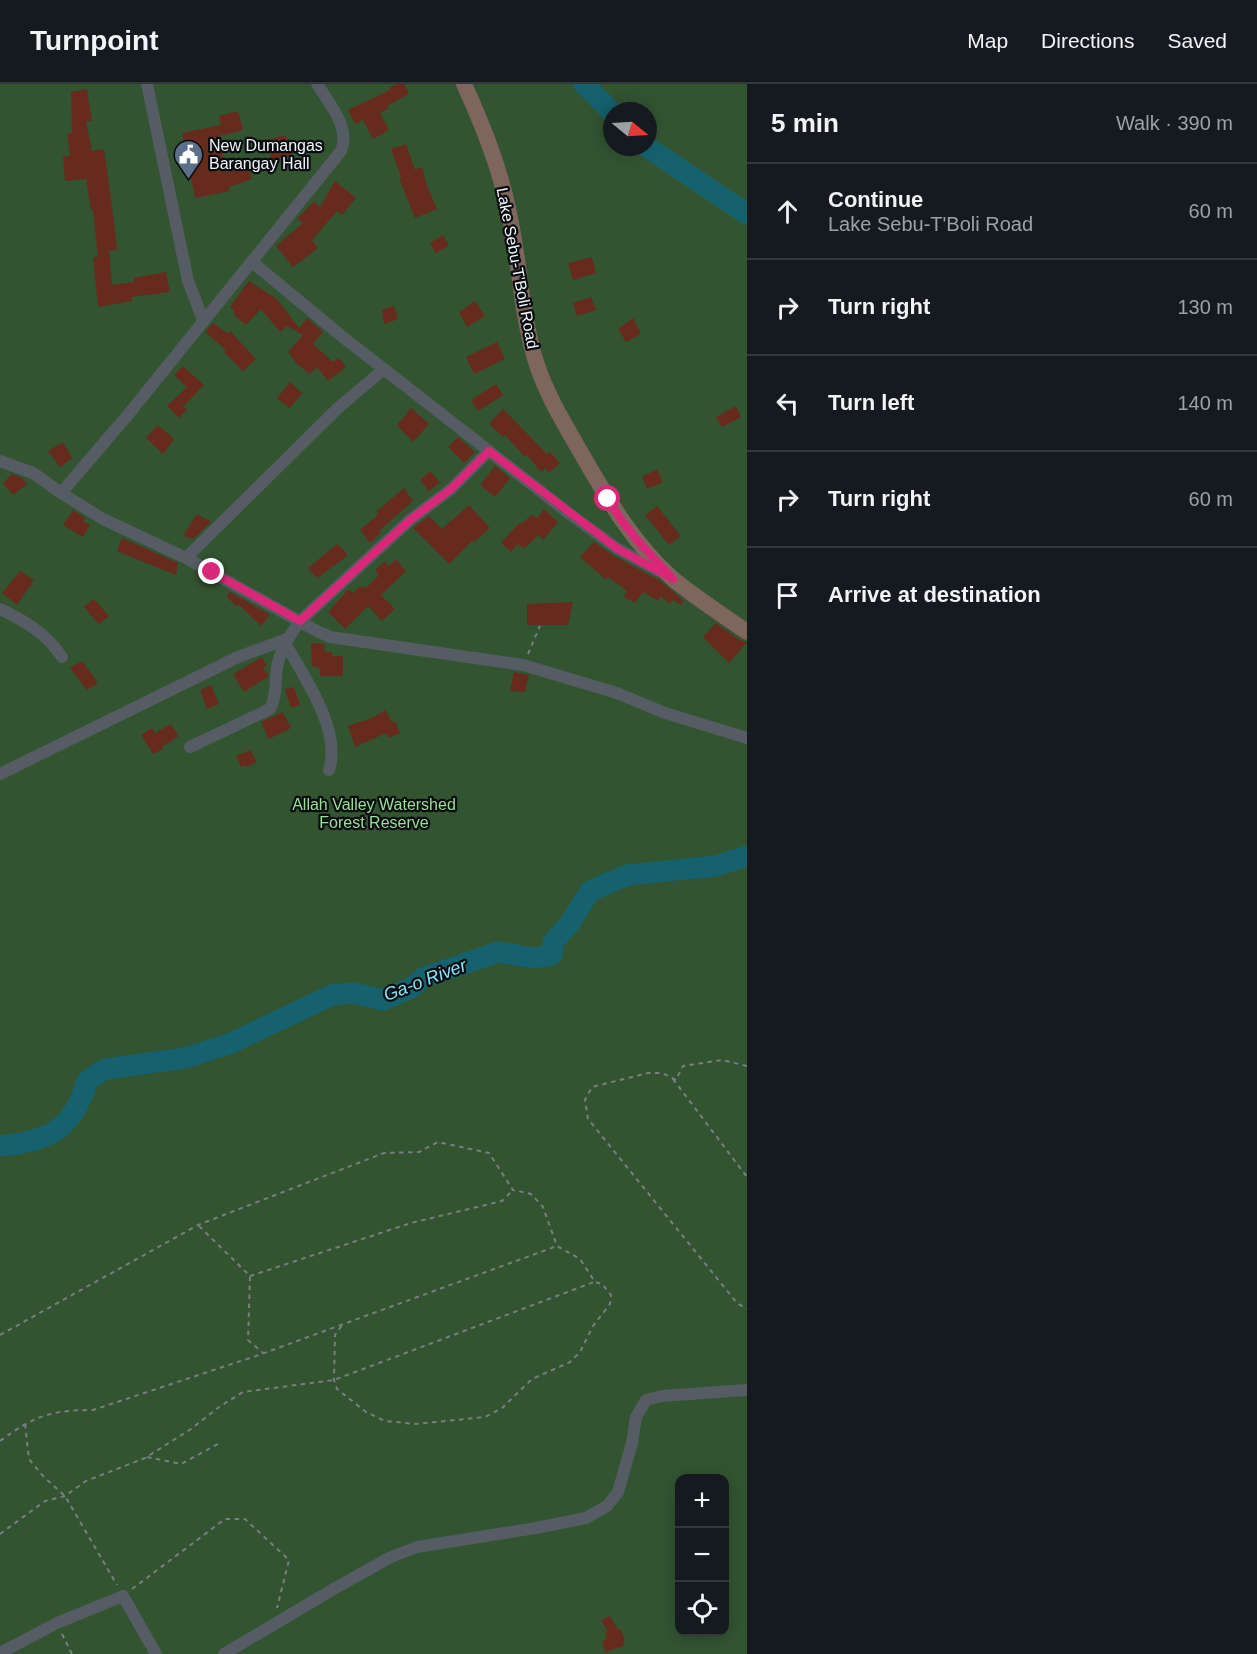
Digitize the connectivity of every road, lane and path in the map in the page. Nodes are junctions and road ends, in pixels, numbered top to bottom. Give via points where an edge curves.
1 (147, 84) edge
2 (317, 84) edge
3 (464, 84) edge
4 (252, 262) junction
5 (203, 320) junction
6 (384, 369) junction
7 (489, 451) junction
8 (0, 461) edge
9 (61, 494) junction
10 (186, 558) junction
11 (673, 579) junction
12 (0, 609) edge
13 (300, 621) junction
14 (540, 626) dead end
15 (747, 632) edge
16 (286, 641) junction
17 (62, 657) dead end
18 (523, 665) junction
19 (747, 738) edge
20 (190, 747) dead end
21 (329, 770) dead end
22 (0, 774) edge
23 (747, 1066) edge
24 (673, 1078) junction
25 (747, 1177) edge
26 (513, 1190) junction
27 (198, 1225) junction
28 (557, 1246) junction
29 (250, 1276) junction
30 (595, 1282) junction
31 (747, 1309) edge
32 (343, 1324) junction
33 (0, 1335) edge
34 (263, 1353) junction
35 (334, 1380) junction
36 (747, 1390) edge
37 (25, 1423) junction
38 (0, 1441) edge
39 (220, 1443) dead end
40 (147, 1457) junction
41 (65, 1496) junction
42 (0, 1534) edge
43 (123, 1596) junction
44 (57, 1623) junction
45 (272, 1625) junction
46 (0, 1653) edge
47 (72, 1654) edge
48 (156, 1654) edge
49 (224, 1654) edge

1 - 5 street via 188,281
2 - 4 street via 341,125 344,144
3 - 11 main road, Lake Sebu-T'Boli Road via 500,173 526,322 537,365 556,410 616,515
4 - 5 street
4 - 6 street
5 - 9 street
6 - 7 street
6 - 10 street via 338,408
7 - 11 street via 618,549
7 - 13 street
8 - 9 street via 33,473
9 - 10 street
10 - 13 street
11 - 15 main road, Lake Sebu-T'Boli Road
12 - 17 street via 39,631
13 - 16 street
13 - 18 street via 339,639
14 - 18 path
16 - 20 street via 270,709
16 - 21 street via 327,724 333,751
16 - 22 street via 238,657
18 - 19 street
23 - 24 path via 722,1060 683,1066 676,1080
24 - 25 path
24 - 31 path via 648,1073 592,1087 585,1100 588,1119 737,1303
26 - 27 path via 489,1153 438,1142 419,1152 384,1153
26 - 28 path via 531,1194 543,1207
26 - 29 path via 502,1201 411,1223
27 - 29 path
27 - 33 path
28 - 30 path via 580,1260
28 - 32 path
29 - 34 path via 248,1340
30 - 35 path
30 - 35 path via 611,1295 610,1304 580,1352 570,1362 532,1379 502,1408 485,1417 416,1424 385,1421 366,1412 337,1389
32 - 34 path
32 - 35 path via 336,1335
34 - 37 path via 93,1410 43,1415
35 - 40 path via 243,1392
36 - 45 street via 646,1400 636,1417 618,1492 607,1506 586,1518 417,1547 391,1557
37 - 38 path
37 - 41 path via 29,1459
39 - 40 path via 181,1464
40 - 41 path via 86,1481
41 - 42 path via 45,1501
41 - 43 path
43 - 44 street
43 - 45 path via 225,1520 245,1519 289,1560
43 - 48 street
44 - 46 street
44 - 47 path
45 - 49 street

